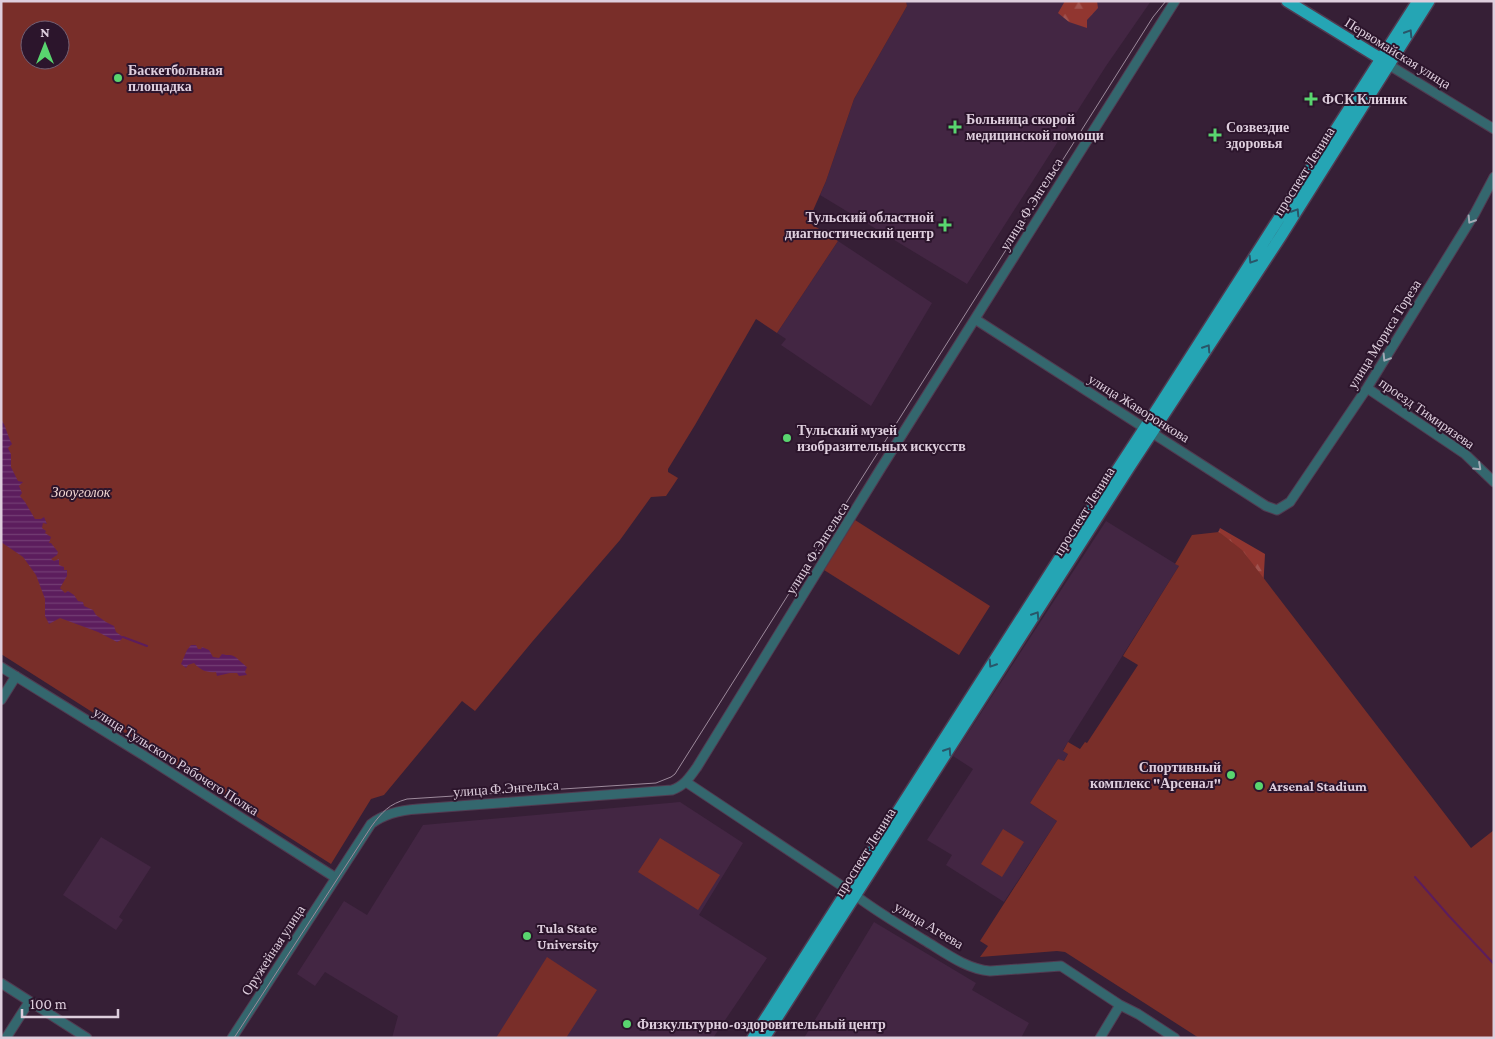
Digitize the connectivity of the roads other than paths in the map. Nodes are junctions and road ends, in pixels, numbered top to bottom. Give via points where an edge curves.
1 (1175, 1) edge
2 (1287, 1) edge
3 (1418, 1) edge
4 (1430, 1) edge
5 (1385, 62) junction
6 (1494, 129) edge
7 (1494, 177) edge
8 (975, 319) junction
9 (1367, 388) junction
10 (1148, 431) junction
11 (1494, 482) edge
12 (1290, 502) joint
13 (1, 667) edge
14 (16, 676) junction
15 (1, 700) edge
16 (686, 782) junction
17 (336, 878) junction
18 (851, 892) junction
19 (1, 983) edge
20 (29, 1002) junction
21 (1120, 1005) junction
22 (6, 1038) edge
23 (87, 1038) edge
24 (232, 1038) edge
25 (753, 1038) edge
26 (764, 1038) edge
27 (1100, 1038) edge
28 (1175, 1038) edge

1 - 8 street, улица Ф.Энгельса
2 - 5 main road, Первомайская улица
3 - 5 main road, проспект Ленина
5 -> 4 main road, проспект Ленина
5 - 6 street, Первомайская улица
5 - 10 main road, проспект Ленина
7 -> 9 street, улица Мориса Тореза via 1476,213
8 - 10 street, улица Жаворонкова
8 - 16 street, улица Ф.Энгельса
9 -> 11 street, проезд Тимирязева via 1465,454
9 - 12 street, улица Мориса Тореза
10 - 12 street, улица Жаворонкова via 1272,508 1277,510
10 - 18 main road, проспект Ленина via 1065,550
13 - 14 street, улица Тульского Рабочего Полка
14 - 15 street
14 - 17 street, улица Тульского Рабочего Полка
16 - 17 street, улица Ф.Энгельса via 672,790 398,811 371,824
16 - 18 street, улица Агеева
17 - 24 street, Оружейная улица
18 - 21 street, улица Агеева via 873,909 979,970 1061,966
18 - 25 main road, проспект Ленина
18 - 26 main road, проспект Ленина
19 - 20 street
20 - 22 street
20 - 23 street
21 - 27 street
21 - 28 street, улица Агеева

